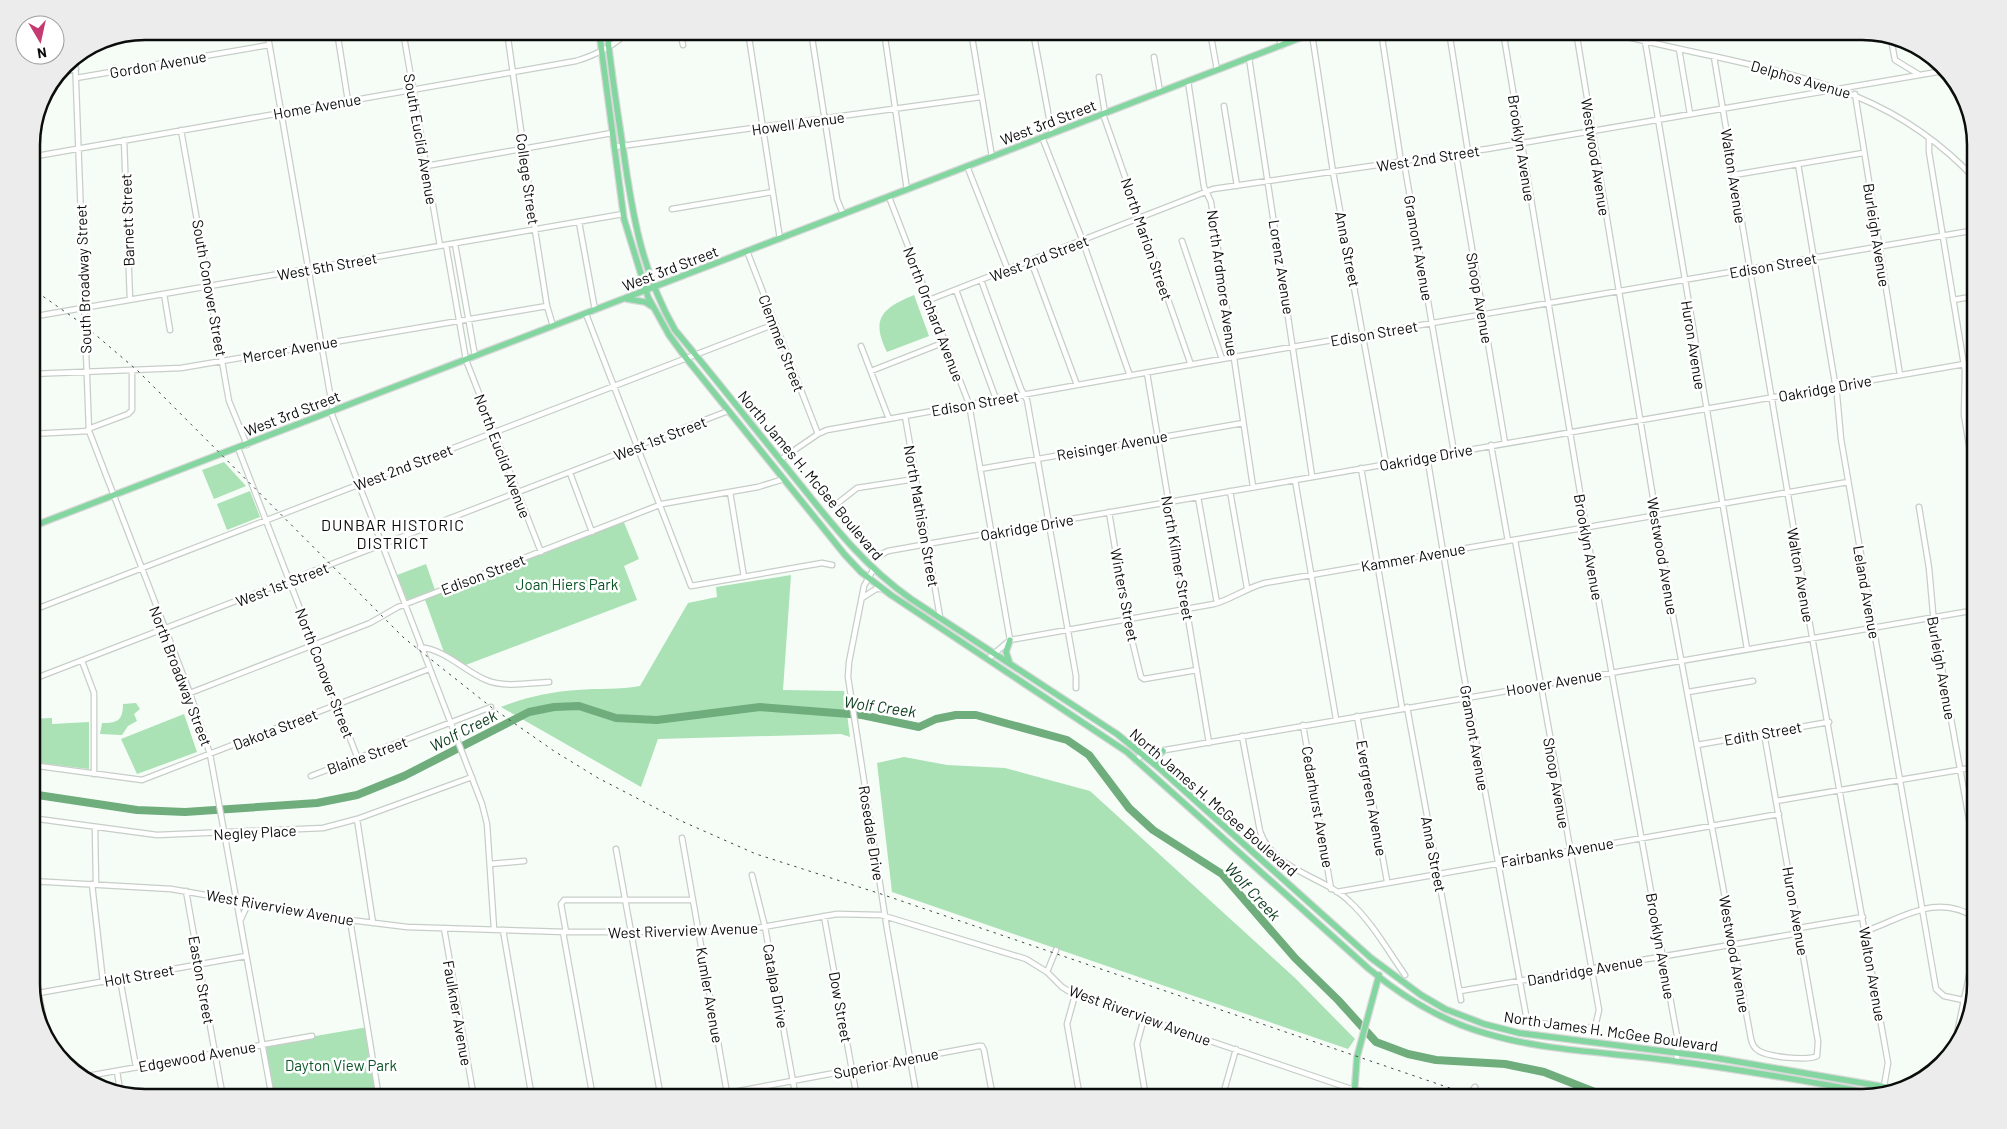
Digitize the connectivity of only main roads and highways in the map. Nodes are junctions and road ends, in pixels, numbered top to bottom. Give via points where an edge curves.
1 (599, 40) edge
2 (608, 40) edge
3 (1296, 40) edge
4 (654, 288) junction
5 (646, 291) junction
6 (622, 300) junction
7 (654, 309) junction
8 (40, 524) edge
9 (1010, 640) road end
10 (1010, 663) junction
11 (1163, 751) road end
12 (1159, 768) junction
13 (1382, 967) junction
14 (1379, 977) junction
15 (1877, 1088) edge
16 (1354, 1089) edge
17 (1845, 1089) edge

1 - 5 main road, North James H. McGee Boulevard via 623,214
2 - 4 main road, North James H. McGee Boulevard via 637,237
3 - 4 main road, West 3rd Street
4 - 5 main road, West 3rd Street
4 - 10 main road, North James H. McGee Boulevard via 675,330 848,543 874,570 911,599
5 - 6 main road, West 3rd Street
5 - 7 main road, North James H. McGee Boulevard
6 - 7 main road via 645,302
6 - 8 main road, West 3rd Street
7 - 14 main road, North James H. McGee Boulevard via 686,358 728,411 845,555 869,578 1094,728 1136,761
9 - 10 main road via 1006,652
10 - 12 main road, North James H. McGee Boulevard via 1103,724
11 - 12 main road via 1157,757
12 - 13 main road, North James H. McGee Boulevard
13 - 14 main road
13 - 15 main road, North James H. McGee Boulevard via 1430,1001 1484,1024 1533,1036 1678,1054
14 - 16 main road via 1361,1042
14 - 17 main road, North James H. McGee Boulevard via 1431,1011 1487,1034 1529,1043 1677,1062

